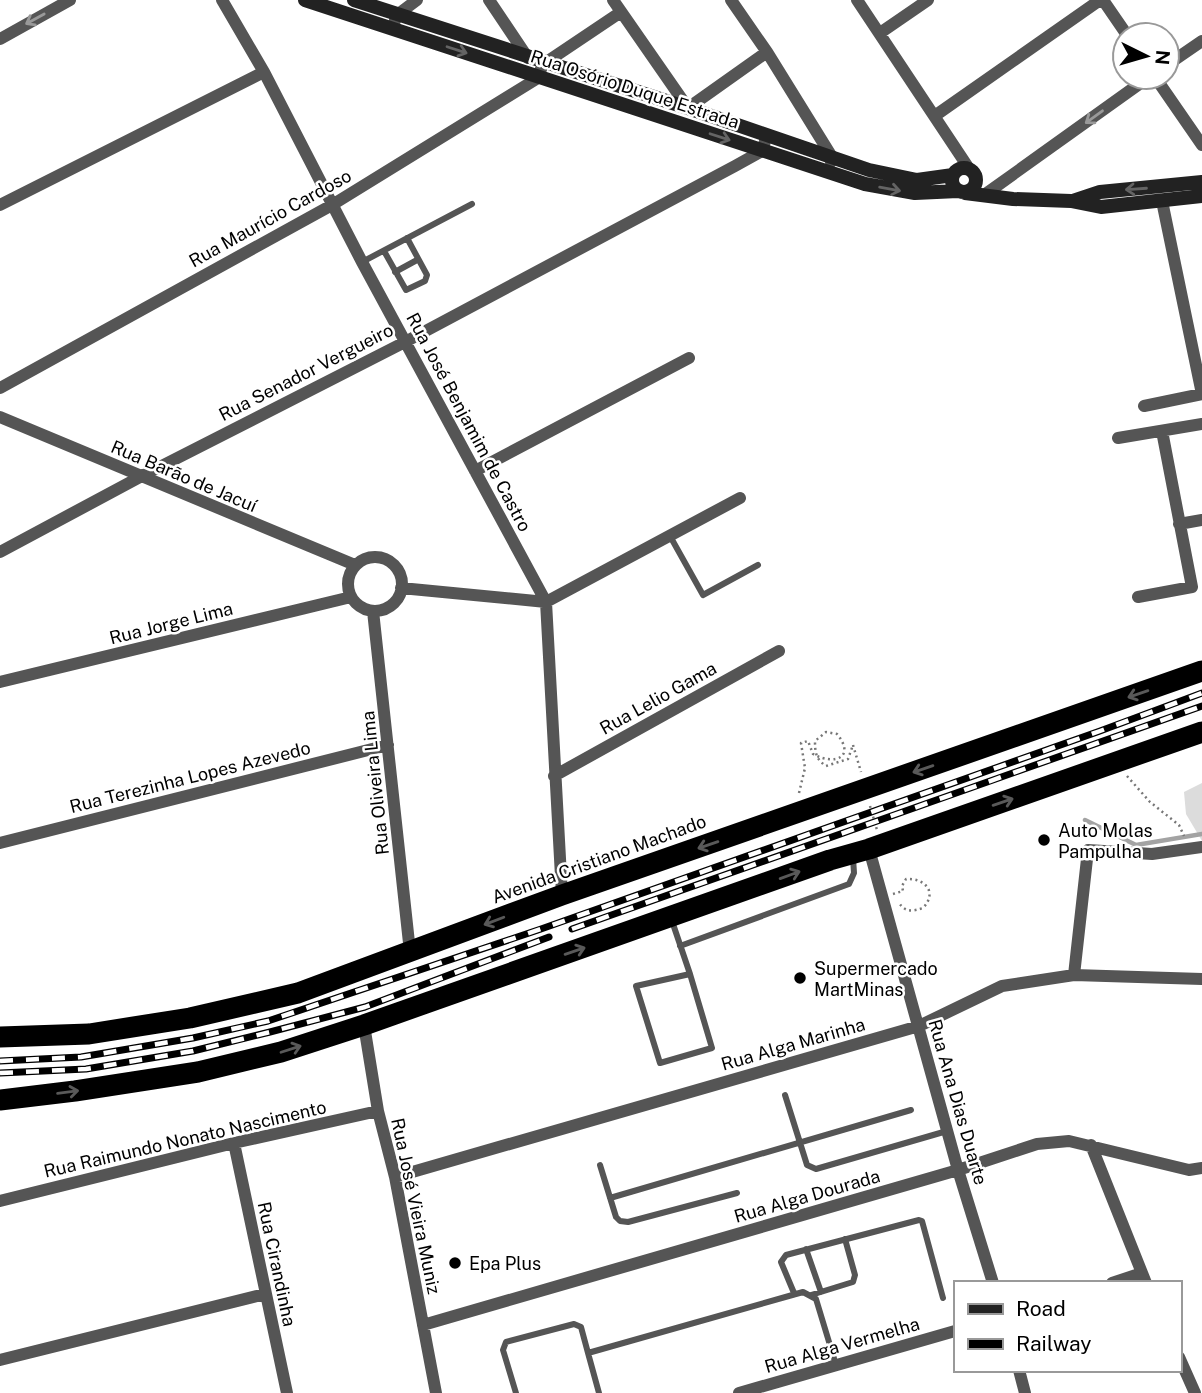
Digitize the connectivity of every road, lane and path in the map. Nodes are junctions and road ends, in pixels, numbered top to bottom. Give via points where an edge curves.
1 (70, 0) edge
2 (222, 0) edge
3 (305, 0) edge
4 (417, 0) edge
5 (489, 0) edge
6 (613, 0) edge
7 (731, 0) edge
8 (857, 0) edge
9 (928, 0) edge
10 (1101, 0) edge
11 (361, 1) edge
12 (621, 12) junction
13 (361, 18) junction
14 (1117, 21) edge
15 (395, 22) junction
16 (880, 33) junction
17 (0, 39) edge
18 (1202, 41) edge
19 (767, 52) junction
20 (1181, 55) edge
21 (528, 58) junction
22 (544, 63) junction
23 (264, 72) junction
24 (538, 78) junction
25 (1130, 91) edge
26 (1165, 91) edge
27 (688, 108) junction
28 (936, 115) junction
29 (683, 124) junction
30 (767, 135) junction
31 (1202, 145) edge
32 (762, 151) junction
33 (830, 165) junction
34 (964, 174) junction
35 (1202, 182) edge
36 (962, 192) junction
37 (989, 195) junction
38 (1202, 196) edge
39 (1071, 201) junction
40 (1162, 201) junction
41 (472, 204) dead end
42 (0, 205) edge
43 (332, 205) junction
44 (407, 238) junction
45 (384, 251) junction
46 (417, 260) junction
47 (362, 262) junction
48 (395, 272) junction
49 (405, 342) junction
50 (689, 358) dead end
51 (0, 388) edge
52 (1144, 406) dead end
53 (0, 417) edge
54 (1202, 424) edge
55 (1162, 430) junction
56 (1118, 438) dead end
57 (475, 471) junction
58 (140, 477) junction
59 (740, 498) dead end
60 (1202, 520) edge
61 (1179, 524) junction
62 (670, 536) junction
63 (0, 552) edge
64 (355, 565) junction
65 (758, 565) dead end
66 (401, 588) junction
67 (351, 597) junction
68 (1138, 597) dead end
69 (546, 602) junction
70 (373, 611) junction
71 (779, 651) dead end
72 (1202, 671) edge
73 (0, 682) edge
74 (1202, 732) edge
75 (388, 745) junction
76 (817, 756) junction
77 (1115, 763) junction
78 (860, 771) dead end
79 (554, 776) junction
80 (868, 797) dead end
81 (791, 816) junction
82 (1186, 841) dead end
83 (0, 843) edge
84 (867, 846) junction
85 (1202, 847) edge
86 (894, 888) dead end
87 (903, 891) dead end
88 (562, 895) junction
89 (671, 917) junction
90 (680, 946) junction
91 (410, 952) junction
92 (690, 974) junction
93 (1074, 975) junction
94 (1202, 979) edge
95 (364, 1025) junction
96 (919, 1026) junction
97 (0, 1037) edge
98 (785, 1095) dead end
99 (0, 1100) edge
100 (911, 1110) dead end
101 (378, 1111) junction
102 (947, 1131) junction
103 (234, 1143) junction
104 (801, 1143) junction
105 (1091, 1145) junction
106 (600, 1165) dead end
107 (1202, 1168) edge
108 (958, 1170) junction
109 (395, 1177) junction
110 (737, 1193) dead end
111 (610, 1198) junction
112 (0, 1201) edge
113 (845, 1239) junction
114 (806, 1249) junction
115 (1144, 1278) edge
116 (992, 1281) edge
117 (1125, 1281) edge
118 (821, 1292) junction
119 (794, 1293) junction
120 (265, 1294) junction
121 (811, 1295) junction
122 (943, 1298) dead end
123 (423, 1325) junction
124 (954, 1331) edge
125 (588, 1353) junction
126 (0, 1360) edge
127 (1181, 1362) edge
128 (836, 1365) junction
129 (1019, 1372) edge
130 (1202, 1386) edge
131 (287, 1393) edge
132 (436, 1393) edge
133 (516, 1393) edge
134 (599, 1393) edge
135 (739, 1393) edge
136 (1025, 1393) edge
137 (1195, 1393) edge

1 -> 17 street
2 - 23 street, Rua José Benjamim de Castro
3 - 13 street, Rua Osório Duque Estrada
4 - 15 street
5 - 21 street
6 - 12 street
7 - 19 street
8 - 16 street
9 - 16 street
10 - 14 street
10 - 28 street
11 - 13 street
11 - 15 street, Rua Osório Duque Estrada
12 - 22 street
12 - 27 street
13 - 15 street, Rua Osório Duque Estrada
15 - 21 street, Rua Osório Duque Estrada
15 -> 24 street, Rua Osório Duque Estrada
16 - 28 street
18 - 20 street
19 - 27 street
19 - 33 street
21 - 22 street, Rua Osório Duque Estrada
22 - 24 street
22 - 27 street, Rua Osório Duque Estrada
23 - 42 street
23 - 43 street, Rua José Benjamim de Castro
24 - 29 street, Rua Osório Duque Estrada
24 - 43 street, Rua Maurício Cardoso
25 -> 37 street
26 - 31 street
27 - 29 street
27 - 30 street, Rua Osório Duque Estrada
28 - 34 street via 959,150
29 -> 32 street, Rua Osório Duque Estrada
30 - 32 street
30 - 33 street, Rua Osório Duque Estrada
32 - 33 street, Rua Osório Duque Estrada
32 - 49 street, Rua Senador Vergueiro
33 - 34 street, Rua Osório Duque Estrada via 917,180
33 -> 36 street, Rua Osório Duque Estrada via 865,184 915,193
34 - 36 street via 953,186
34 - 36 street via 972,190
34 - 37 street
35 -> 39 street, Rua Osório Duque Estrada via 1100,192
36 - 37 street, Rua Osório Duque Estrada
37 - 39 street, Rua Osório Duque Estrada
38 - 40 street, Rua Osório Duque Estrada
39 - 40 street, Rua Osório Duque Estrada via 1101,207
40 - 52 street via 1202,394
41 - 44 lane
43 - 47 street, Rua José Benjamim de Castro
43 - 51 street, Rua Maurício Cardoso
44 - 45 lane
44 - 46 lane
45 - 47 lane
45 - 48 lane
46 - 48 lane
46 - 48 lane via 426,278 409,290 403,288
47 - 49 street, Rua José Benjamim de Castro
49 - 57 street, Rua José Benjamim de Castro
49 - 58 street, Rua Senador Vergueiro
50 - 57 street
53 - 58 street, Rua Barão de Jacuí
54 - 55 street
55 - 56 street
55 - 61 street
57 - 69 street, Rua José Benjamim de Castro
58 - 63 street, Rua Senador Vergueiro
58 - 64 street, Rua Barão de Jacuí
59 - 62 street
60 - 61 street
61 - 68 street via 1192,587
62 - 65 lane via 704,595
62 - 69 street
64 - 66 street via 370,557 387,560 398,572
64 - 67 street via 348,580
66 - 69 street
66 - 70 street via 388,607
67 - 70 street via 360,607
67 - 73 street, Rua Jorge Lima
69 - 79 street, Rua José Benjamim de Castro
70 - 75 street, Rua Oliveira Lima
71 - 79 street, Rua Lelio Gama
72 -> 81 highway, Avenida Cristiano Machado
74 - 77 highway
75 - 83 street, Rua Terezinha Lopes Azevedo
75 - 91 street, Rua Oliveira Lima
76 - 76 path via 834,761 841,755 843,742 826,732 815,741
76 - 78 path via 826,766 834,764 848,759 853,745
76 - 81 path via 808,741 801,743 806,768
77 - 82 path via 1150,802 1180,825
84 -> 77 highway
79 - 88 street, Rua José Benjamim de Castro
80 - 84 path
81 -> 88 highway, Avenida Cristiano Machado
89 -> 84 highway
84 - 90 lane via 849,884
84 - 96 street, Rua Ana Dias Duarte
85 - 93 street via 1153,854 1088,850
86 - 87 path via 904,909 913,911 927,904 929,890 922,881 906,879
88 -> 91 highway, Avenida Cristiano Machado
89 - 90 lane
95 -> 89 highway
90 - 92 lane
91 - 97 highway, Avenida Cristiano Machado via 298,993 190,1018 89,1034
92 - 92 lane via 712,1048 660,1063 636,986
93 - 94 street, Rua Alga Marinha
93 - 96 street, Rua Alga Marinha via 1002,986
99 -> 95 highway via 198,1072
95 - 101 street, Rua José Vieira Muniz
96 - 102 street, Rua Ana Dias Duarte
96 - 109 street, Rua Alga Marinha
98 - 104 lane
100 - 104 lane
101 - 103 street, Rua Raimundo Nonato Nascimento
101 - 109 street, Rua José Vieira Muniz
102 - 104 lane via 816,1169 807,1165
102 - 108 street, Rua Ana Dias Duarte
103 - 112 street, Rua Raimundo Nonato Nascimento
103 - 120 street, Rua Cirandinha
104 - 111 lane
105 - 107 street, Rua Alga Dourada via 1189,1170
105 - 108 street, Rua Alga Dourada via 1069,1141 1037,1144
105 - 115 street
106 - 111 lane
108 - 116 street, Rua Ana Dias Duarte
108 - 123 street, Rua Alga Dourada
109 - 123 street, Rua José Vieira Muniz
110 - 111 lane via 628,1222 616,1217
113 - 114 lane
113 - 118 lane via 855,1278
113 - 122 lane via 922,1221
114 - 118 lane
114 - 119 lane via 783,1257 781,1262
115 - 117 street
118 - 121 lane
119 - 121 lane
119 - 125 lane
120 - 126 street
120 - 131 street, Rua Cirandinha
121 - 128 lane via 819,1306
123 - 132 street, Rua José Vieira Muniz
124 - 128 street, Rua Alga Vermelha
125 - 133 lane via 580,1327 574,1324 506,1342 503,1350
125 - 134 lane
127 - 137 street
128 - 135 street, Rua Alga Vermelha
129 - 136 street
130 - 137 street

